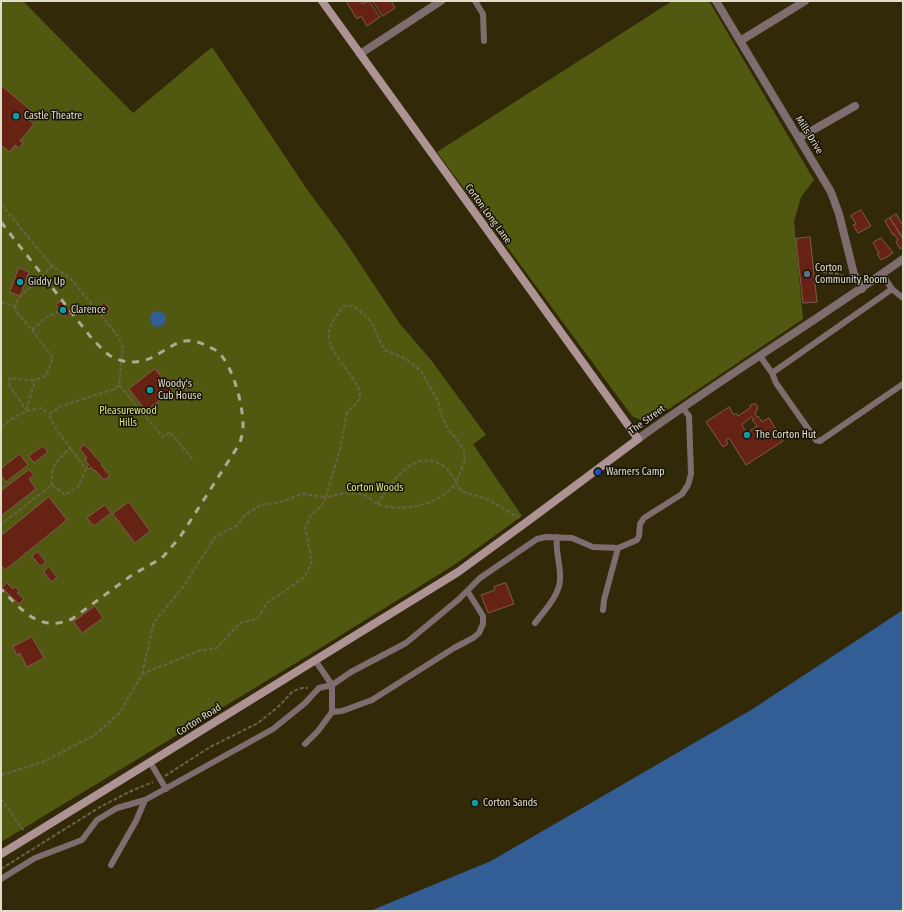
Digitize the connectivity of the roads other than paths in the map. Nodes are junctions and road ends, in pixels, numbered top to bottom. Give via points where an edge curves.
1 (322, 1) edge
2 (441, 1) edge
3 (475, 1) edge
4 (716, 1) edge
5 (805, 1) edge
6 (740, 40) junction
7 (484, 41) dead end
8 (360, 54) junction
9 (855, 106) dead end
10 (799, 138) junction
11 (903, 259) edge
12 (882, 274) junction
13 (862, 289) junction
14 (892, 289) junction
15 (903, 298) edge
16 (760, 356) junction
17 (772, 373) junction
18 (903, 384) edge
19 (682, 407) junction
20 (638, 438) junction
21 (557, 537) junction
22 (618, 548) junction
23 (468, 592) junction
24 (408, 603) joint
25 (604, 610) dead end
26 (535, 623) dead end
27 (315, 660) junction
28 (332, 685) junction
29 (332, 712) junction
30 (305, 744) dead end
31 (150, 762) junction
32 (166, 789) junction
33 (145, 800) junction
34 (1, 854) edge
35 (111, 865) dead end
36 (1, 879) edge

1 - 8 main road, Corton Long Lane
2 - 8 street
3 - 7 lane via 483,14
4 - 6 street, Mills Drive
5 - 6 street
6 - 10 street, Mills Drive
8 - 20 main road, Corton Long Lane
9 - 10 street
10 - 13 street, Mills Drive via 831,192 854,274
11 - 12 street, The Street
12 - 13 street, The Street
12 - 14 lane
13 - 16 street, The Street
14 - 15 lane
14 - 17 lane
16 - 17 lane
16 - 19 street, The Street
17 - 18 lane via 776,383 816,440 820,441
19 - 20 street, The Street
19 - 22 lane via 689,416 691,474 688,485 682,494 644,518 637,540
20 - 24 main road, The Street via 458,572
21 - 22 lane via 572,538 593,547
21 - 23 lane via 537,539 480,578
21 - 26 lane via 560,581 555,597
22 - 25 lane via 604,600
23 - 28 lane via 406,643
23 - 29 lane via 483,616 479,633 372,700
24 - 27 main road, Corton Road
27 - 28 lane
27 - 31 main road, Corton Road
28 - 29 lane
28 - 32 lane via 319,688 273,729
29 - 30 lane via 318,732
31 - 32 lane
31 - 34 main road, Corton Road
32 - 33 lane
33 - 35 lane
33 - 36 lane via 116,808 97,820 82,840 35,858

